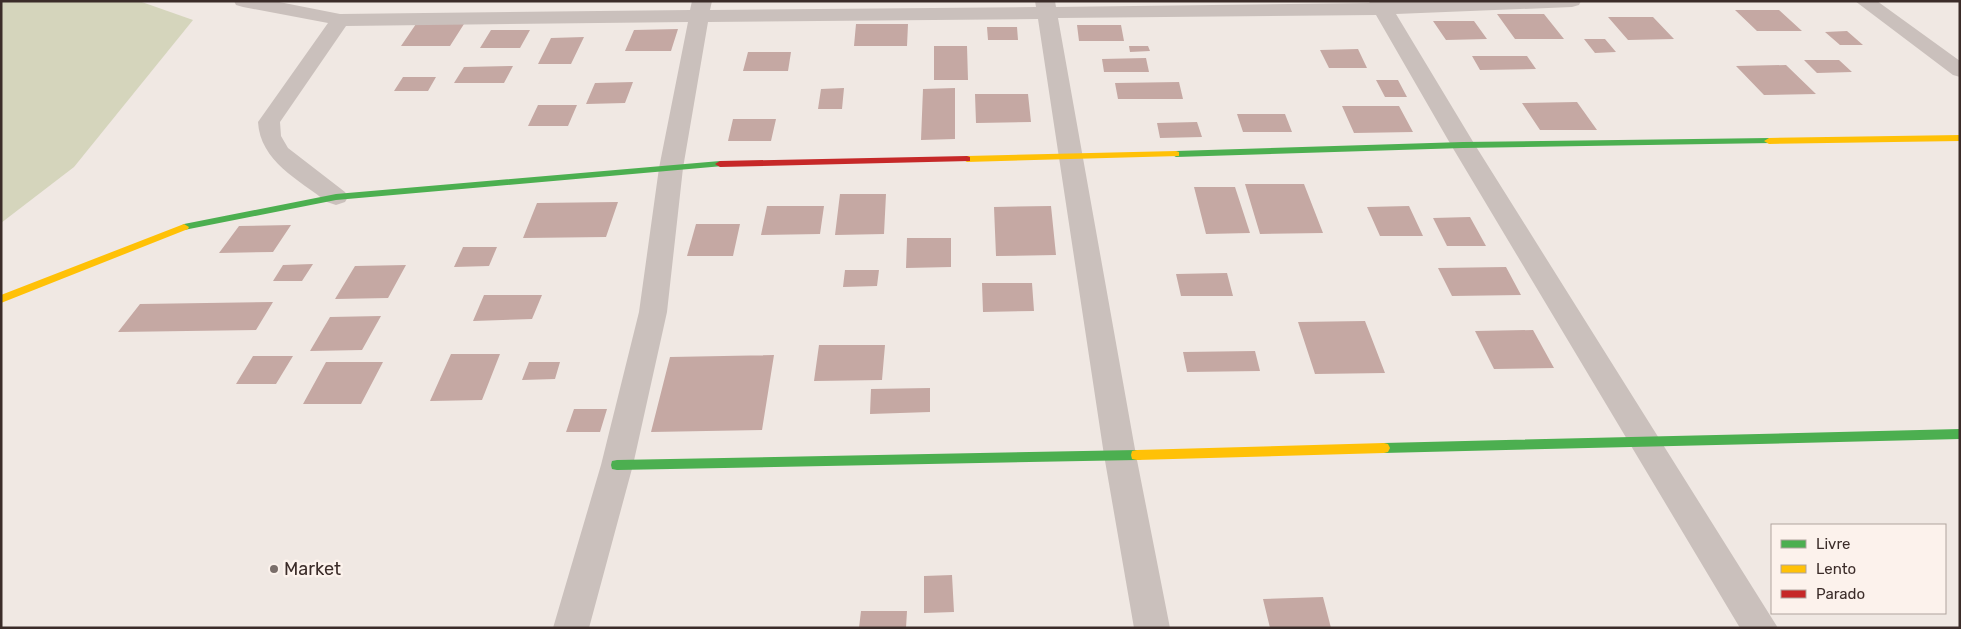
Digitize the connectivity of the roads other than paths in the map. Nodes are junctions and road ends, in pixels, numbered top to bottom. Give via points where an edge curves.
1 (243, 1) edge
2 (1572, 1) edge
3 (1864, 1) edge
4 (1380, 5) edge
5 (1046, 7) edge
6 (701, 8) edge
7 (340, 20) junction
8 (1960, 71) edge
9 (1960, 138) edge
10 (1463, 145) junction
11 (1070, 157) junction
12 (671, 168) junction
13 (336, 197) junction
14 (1, 299) edge
15 (1960, 434) edge
16 (1647, 442) junction
17 (1120, 456) junction
18 (617, 465) junction
19 (571, 628) edge
20 (1152, 628) edge
21 (1760, 628) edge

1 - 7 street
2 - 4 street
3 - 8 street
4 - 5 street
4 - 10 street
5 - 6 street
5 - 11 street
6 - 7 street
6 - 12 street
7 - 13 street via 269,122 270,136 278,152
9 - 10 street
10 - 11 street
10 - 16 street
11 - 12 street via 743,162
11 - 17 street
12 - 13 street
12 - 18 street via 653,312
13 - 14 street via 189,225
15 - 16 street
16 - 17 street
16 - 21 street
17 - 18 street
17 - 20 street
18 - 19 street

